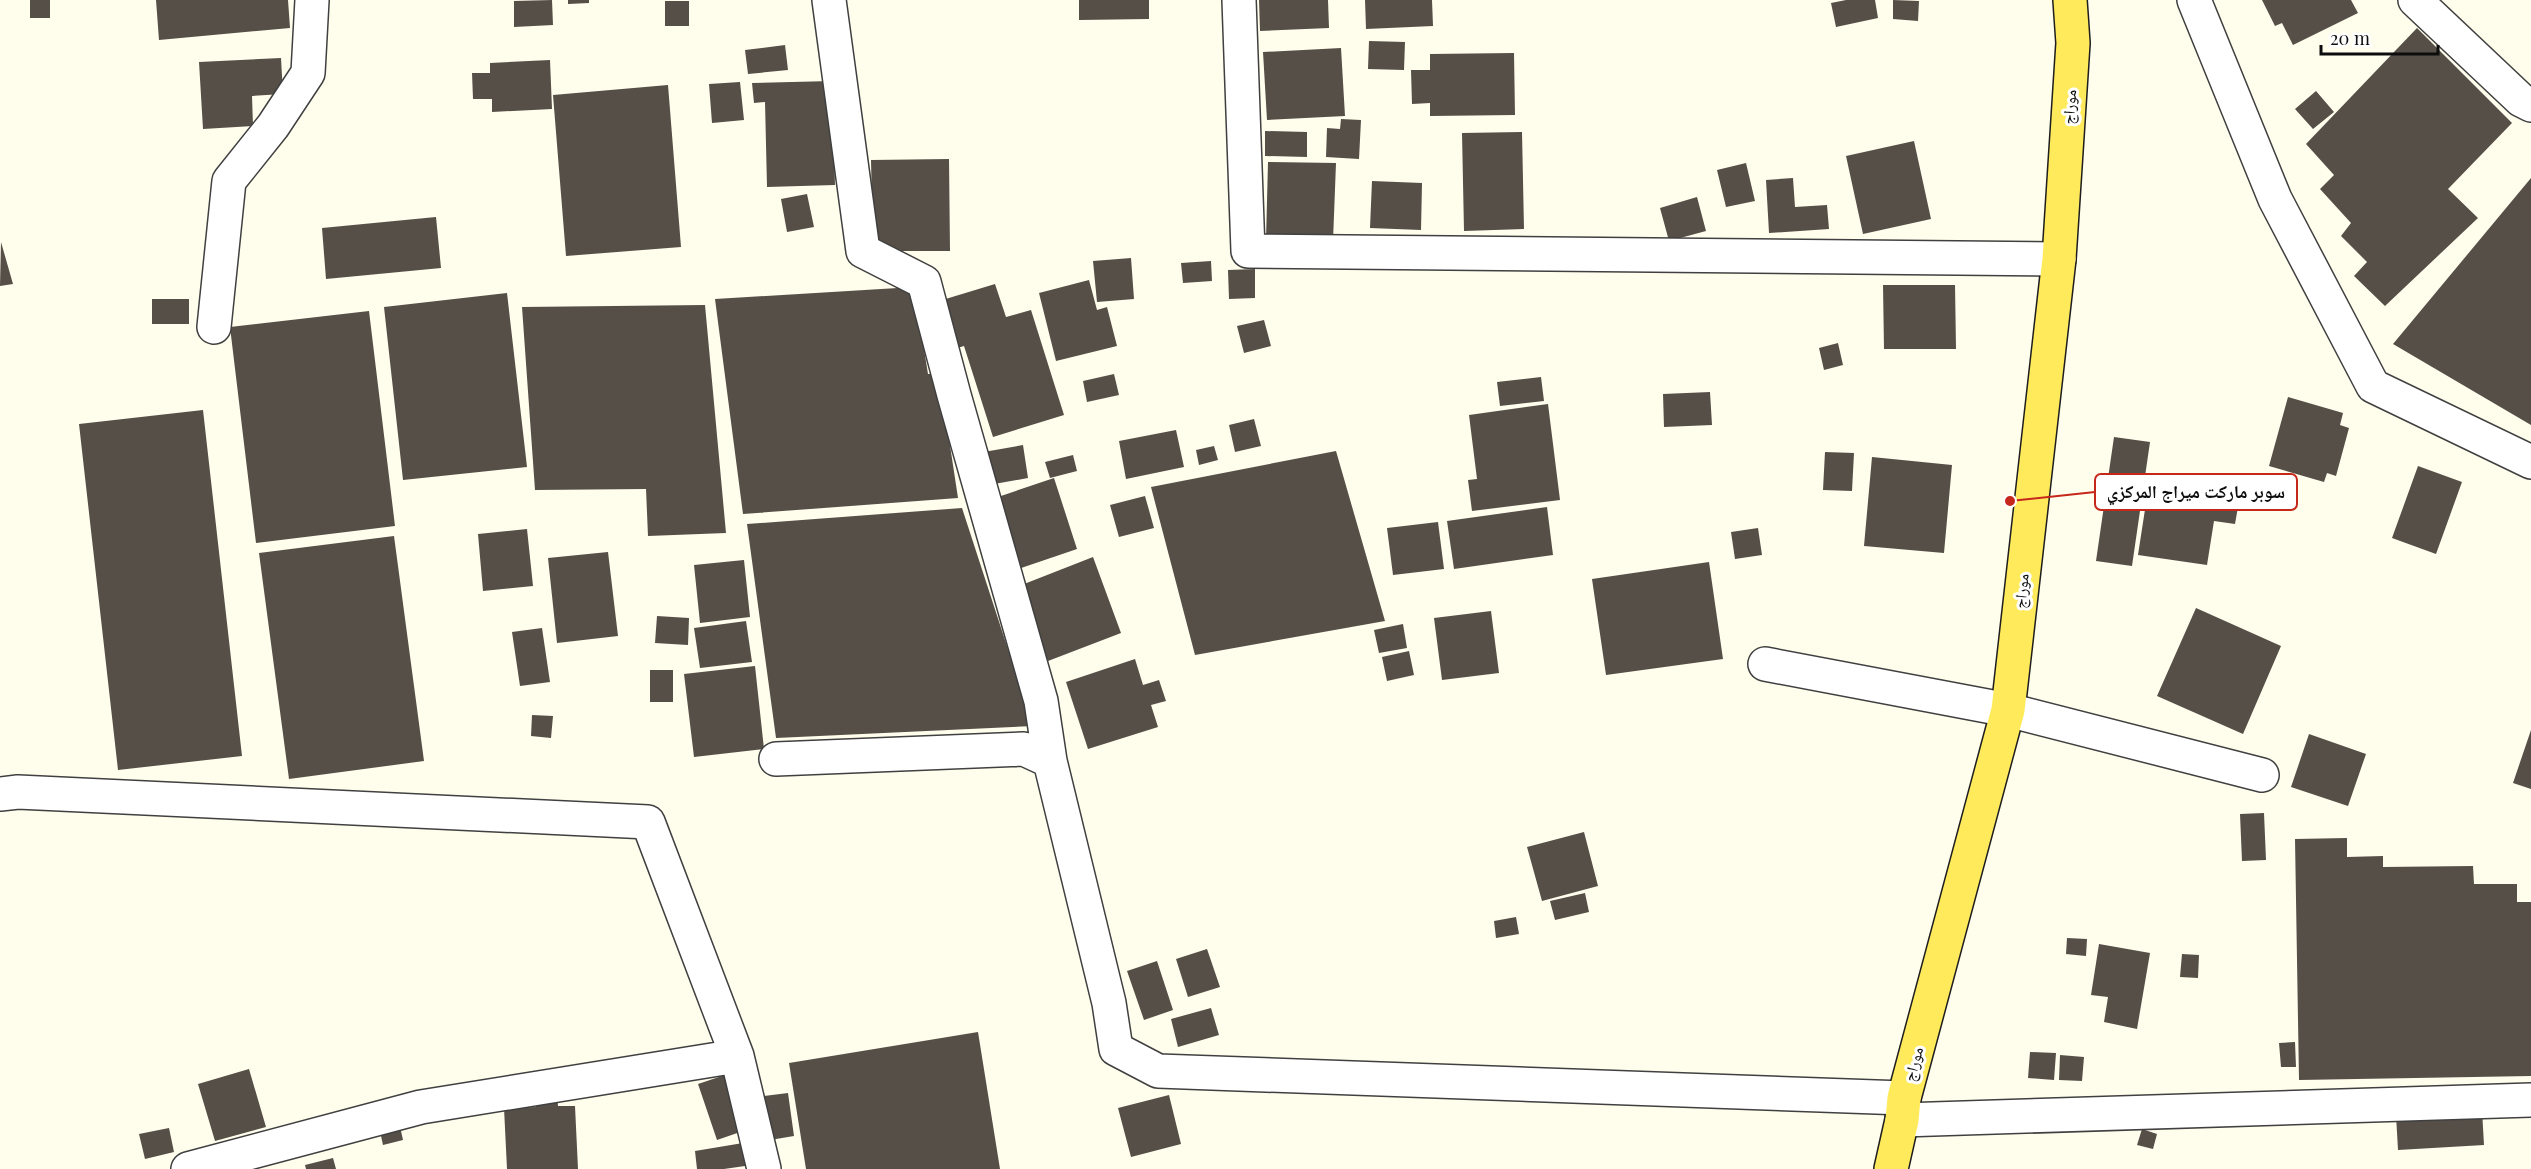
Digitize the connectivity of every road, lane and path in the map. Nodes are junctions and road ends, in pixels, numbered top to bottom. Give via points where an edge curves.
1 (312, 0) edge
2 (830, 0) edge
3 (1239, 0) edge
4 (2070, 0) edge
5 (2194, 0) edge
6 (2415, 0) edge
7 (2531, 105) edge
8 (2059, 259) junction
9 (214, 327) dead end
10 (2531, 462) edge
11 (1765, 663) dead end
12 (2008, 710) junction
13 (776, 759) dead end
14 (1050, 760) junction
15 (2262, 775) dead end
16 (0, 794) edge
17 (736, 1056) junction
18 (2531, 1100) edge
19 (1903, 1109) junction
20 (188, 1169) edge
21 (764, 1169) edge
22 (1891, 1169) edge

1 - 9 lane via 308,74 229,181
2 - 14 lane via 863,251 924,282 1041,701
3 - 8 lane via 1248,251
4 - 8 main road, موراج via 2073,44
5 - 10 lane via 2275,199 2373,386
6 - 7 lane via 2521,100
8 - 12 main road, موراج
11 - 12 lane
12 - 15 lane
12 - 19 main road, موراج
13 - 14 lane via 1024,749
14 - 19 lane via 1109,1003 1116,1049 1158,1071
16 - 17 lane via 648,822
17 - 20 lane via 420,1107
17 - 21 lane
18 - 19 lane
19 - 22 main road, موراج

